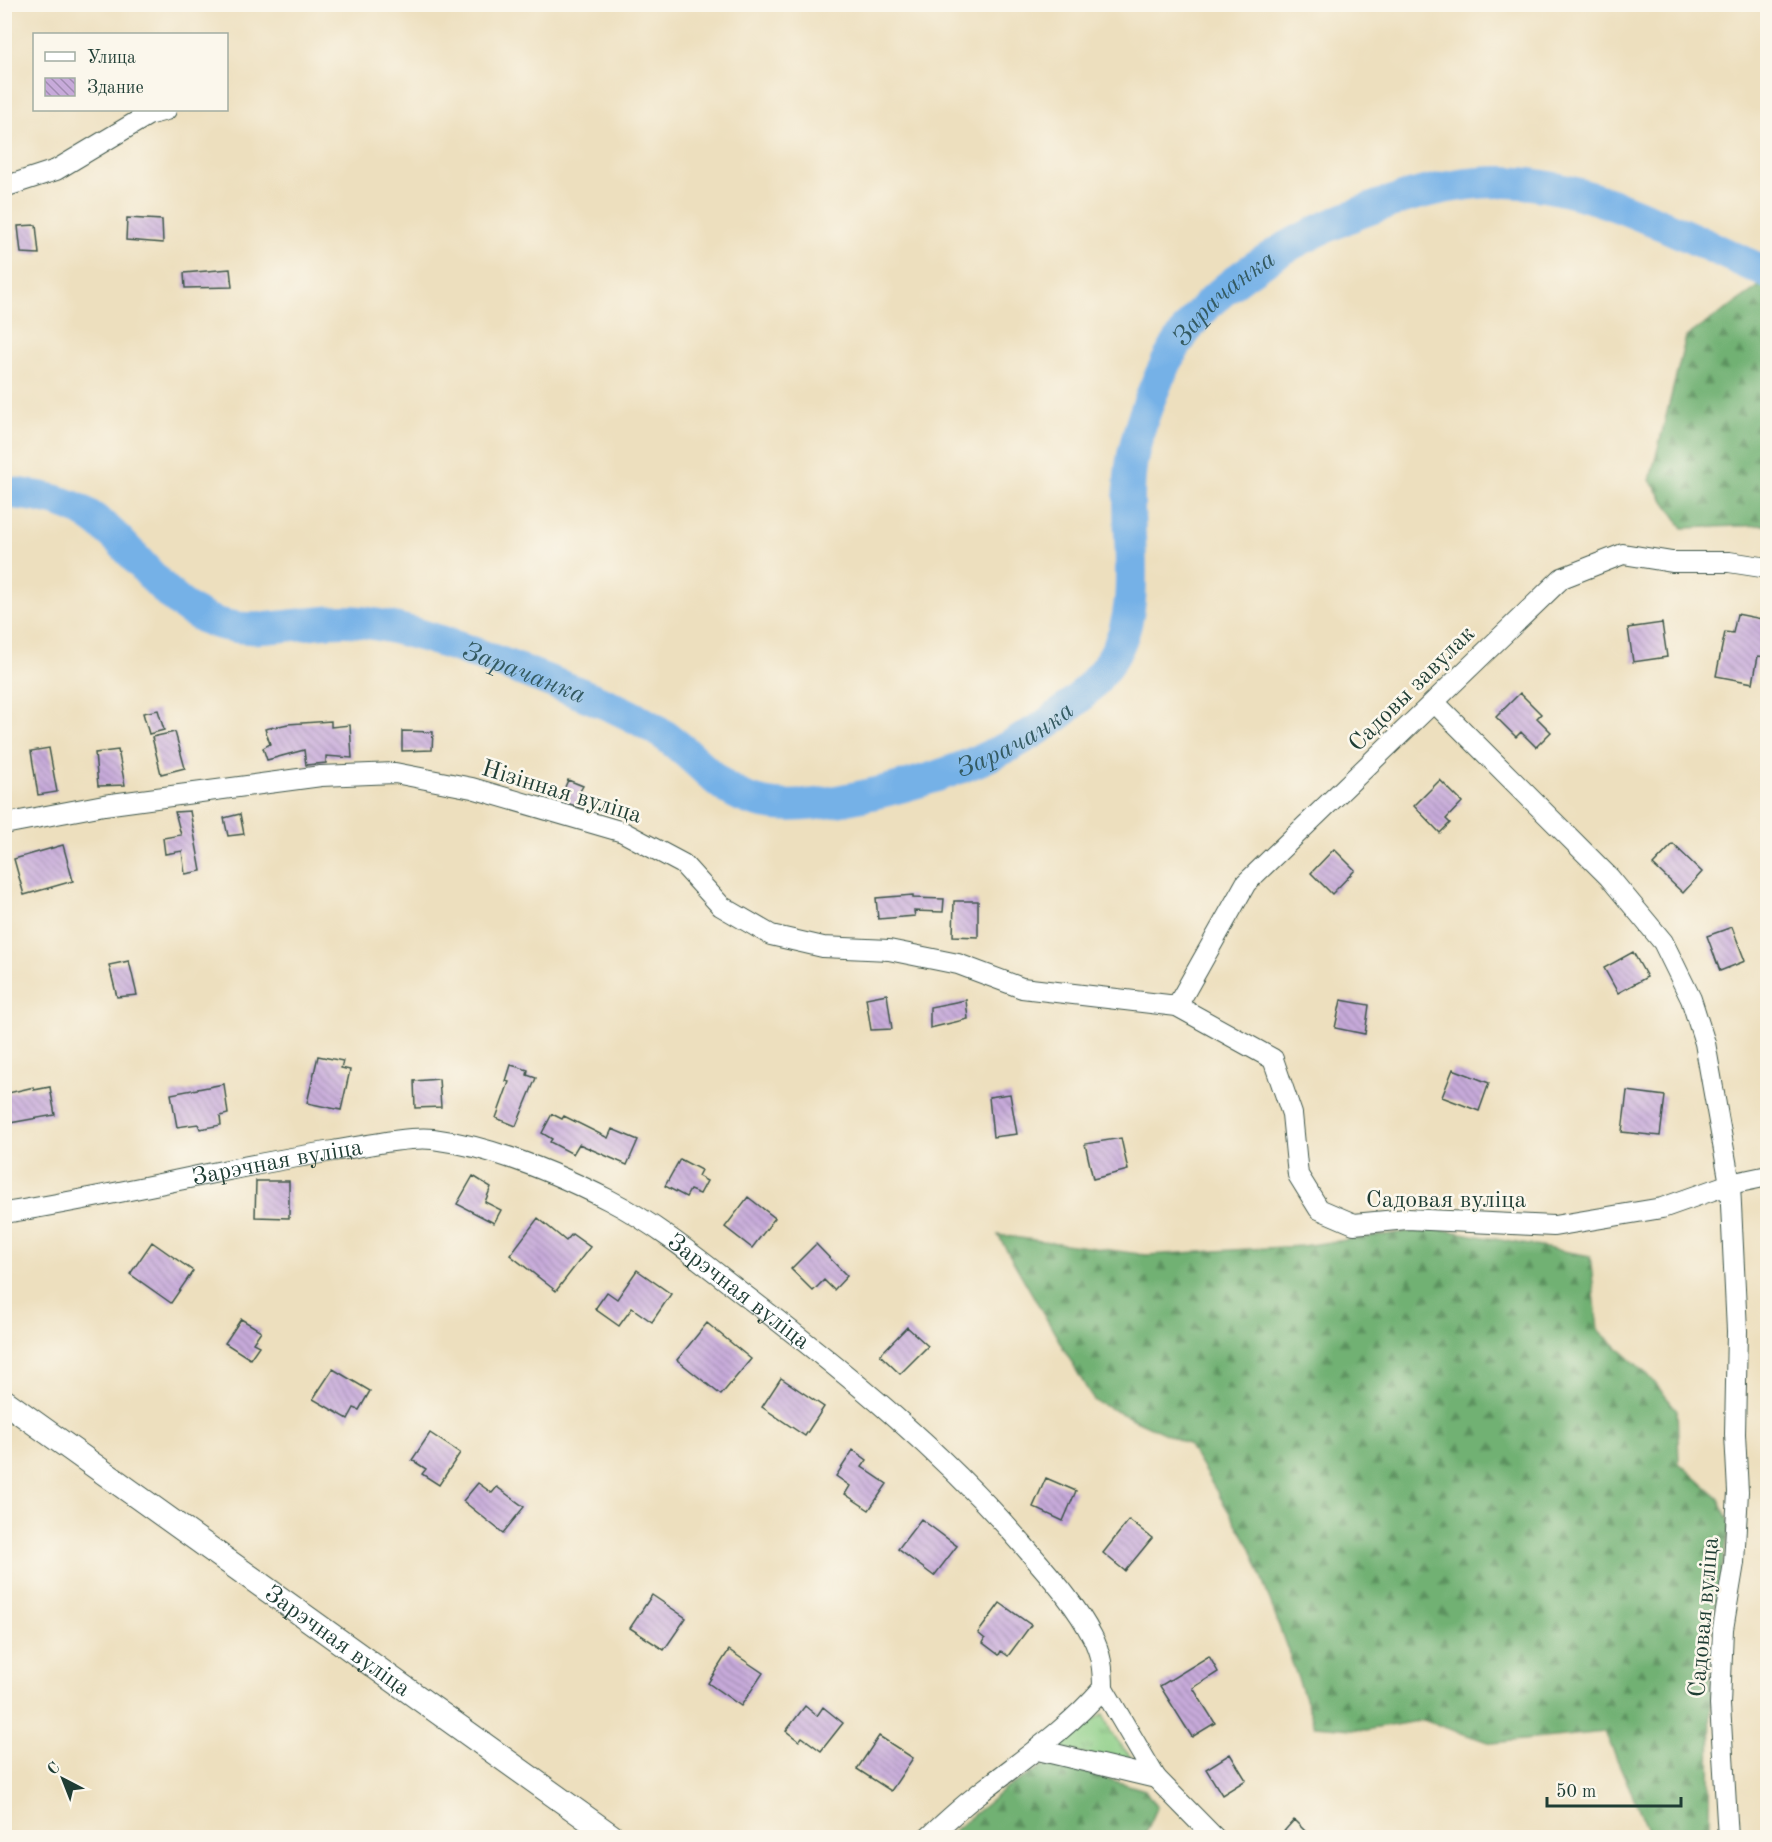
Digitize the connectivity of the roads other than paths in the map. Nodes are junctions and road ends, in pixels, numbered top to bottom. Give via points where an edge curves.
1 (162, 111) edge
2 (4, 187) edge
3 (1767, 568) edge
4 (1435, 703) junction
5 (4, 824) edge
6 (1177, 1006) junction
7 (1767, 1176) edge
8 (1730, 1184) junction
9 (4, 1214) edge
10 (4, 1401) edge
11 (1103, 1688) junction
12 (1038, 1750) junction
13 (1156, 1778) junction
14 (614, 1838) edge
15 (928, 1838) edge
16 (1215, 1838) edge
17 (1728, 1838) edge

1 - 2 street via 148,115 56,170
3 - 4 street, Садовы завулак via 1729,562 1672,562 1623,554 1562,578
4 - 6 street, Садовы завулак via 1246,883
4 - 8 street, Садовая вуліца via 1609,877 1663,942 1691,999 1705,1043
5 - 6 street, Нізінная вуліца via 104,805 321,776 395,773 472,788 623,832 683,864 721,906 771,935 823,946 889,950 958,963 1022,988
6 - 8 street, Садовая вуліца via 1273,1059 1292,1114 1298,1174 1319,1209 1354,1224 1407,1220 1554,1226 1662,1208
7 - 8 street
8 - 17 street, Садовая вуліца via 1737,1331 1738,1492 1734,1563 1723,1629 1720,1705
9 - 11 street, Зарэчная вуліца via 246,1164 429,1138 500,1154 546,1171 612,1201 672,1241 859,1384 937,1453 1056,1584 1092,1636 1102,1663
10 - 14 street, Зарэчная вуліца
11 - 12 street
11 - 13 street
12 - 13 street
12 - 15 street
13 - 16 street

